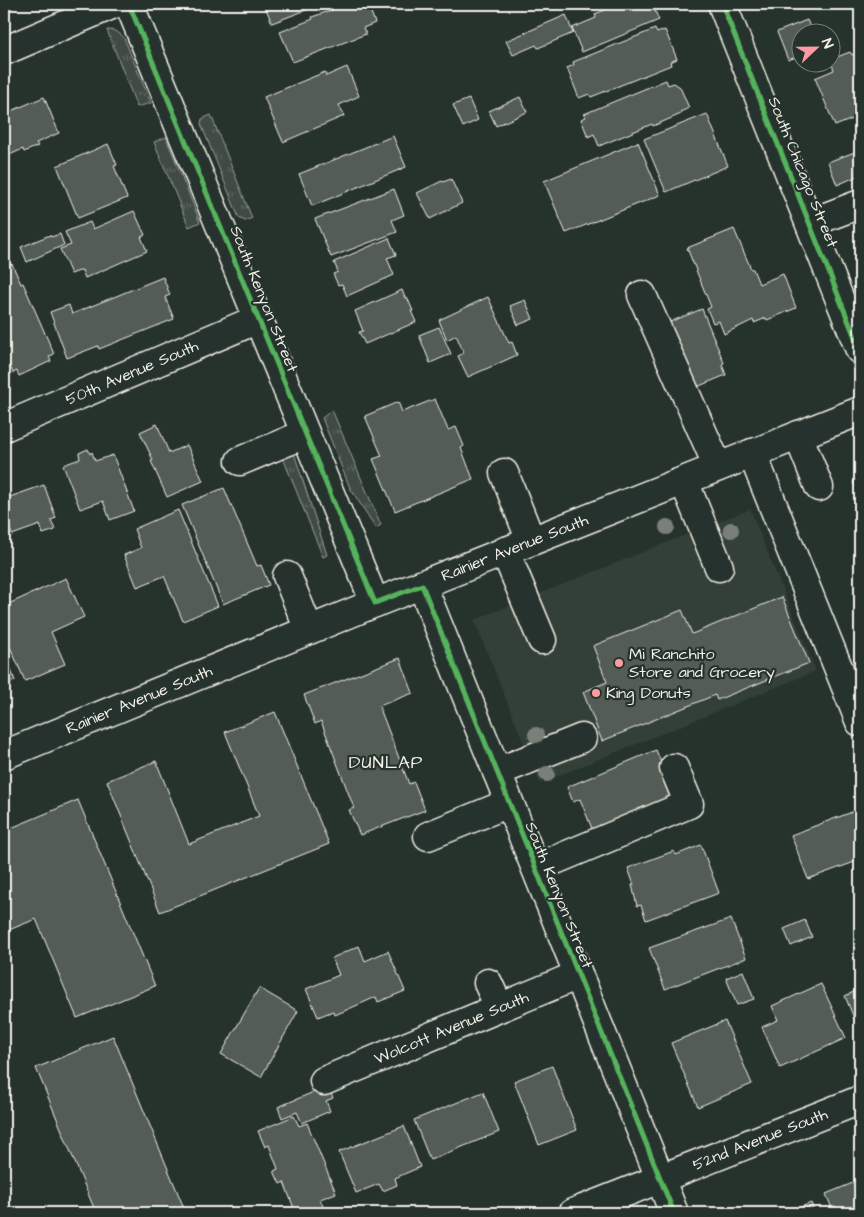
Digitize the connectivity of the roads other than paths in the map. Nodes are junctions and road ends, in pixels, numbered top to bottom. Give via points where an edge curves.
1 (114, 4) edge
2 (129, 4) edge
3 (722, 4) edge
4 (4, 51) edge
5 (860, 204) edge
6 (810, 223) junction
7 (642, 295) dead end
8 (258, 319) junction
9 (858, 336) edge
10 (860, 411) edge
11 (4, 427) edge
12 (305, 434) junction
13 (798, 435) junction
14 (752, 454) junction
15 (240, 461) dead end
16 (718, 467) junction
17 (504, 473) dead end
18 (684, 481) junction
19 (820, 487) dead end
20 (531, 541) junction
21 (505, 552) junction
22 (719, 567) dead end
23 (286, 576) dead end
24 (422, 585) junction
25 (376, 603) junction
26 (309, 630) junction
27 (542, 640) dead end
28 (860, 722) edge
29 (582, 738) dead end
30 (4, 755) edge
31 (674, 768) dead end
32 (497, 772) junction
33 (509, 803) junction
34 (428, 836) dead end
35 (536, 868) junction
36 (578, 975) junction
37 (488, 983) dead end
38 (499, 1007) junction
39 (324, 1081) dead end
40 (860, 1100) edge
41 (660, 1180) junction
42 (574, 1213) edge
43 (674, 1213) edge

1 - 4 street
2 - 8 street, South Kenyon Street
3 - 6 street, South Chicago Street
5 - 6 street
6 - 9 street, South Chicago Street
7 - 16 street
8 - 11 street, 50th Avenue South
8 - 12 street, South Kenyon Street
10 - 13 street, Rainier Avenue South
12 - 15 street
12 - 25 street, South Kenyon Street
13 - 14 street, Rainier Avenue South
13 - 19 street
14 - 16 street, Rainier Avenue South
14 - 28 street
16 - 18 street, Rainier Avenue South
17 - 20 street
18 - 20 street, Rainier Avenue South
18 - 22 street
20 - 21 street, Rainier Avenue South
21 - 24 street, Rainier Avenue South
21 - 27 street
23 - 26 street
24 - 25 street, Rainier Avenue South
24 - 32 street, South Kenyon Street
25 - 26 street, Rainier Avenue South
26 - 30 street, Rainier Avenue South
29 - 32 street
31 - 35 street via 689,804
32 - 33 street, South Kenyon Street
33 - 34 street
33 - 35 street, South Kenyon Street
35 - 36 street, South Kenyon Street
36 - 38 street, Wolcott Avenue South
36 - 41 street, South Kenyon Street
37 - 38 street
38 - 39 street, Wolcott Avenue South
40 - 41 street, 52nd Avenue South
41 - 42 street, 52nd Avenue South
41 - 43 street, South Kenyon Street

